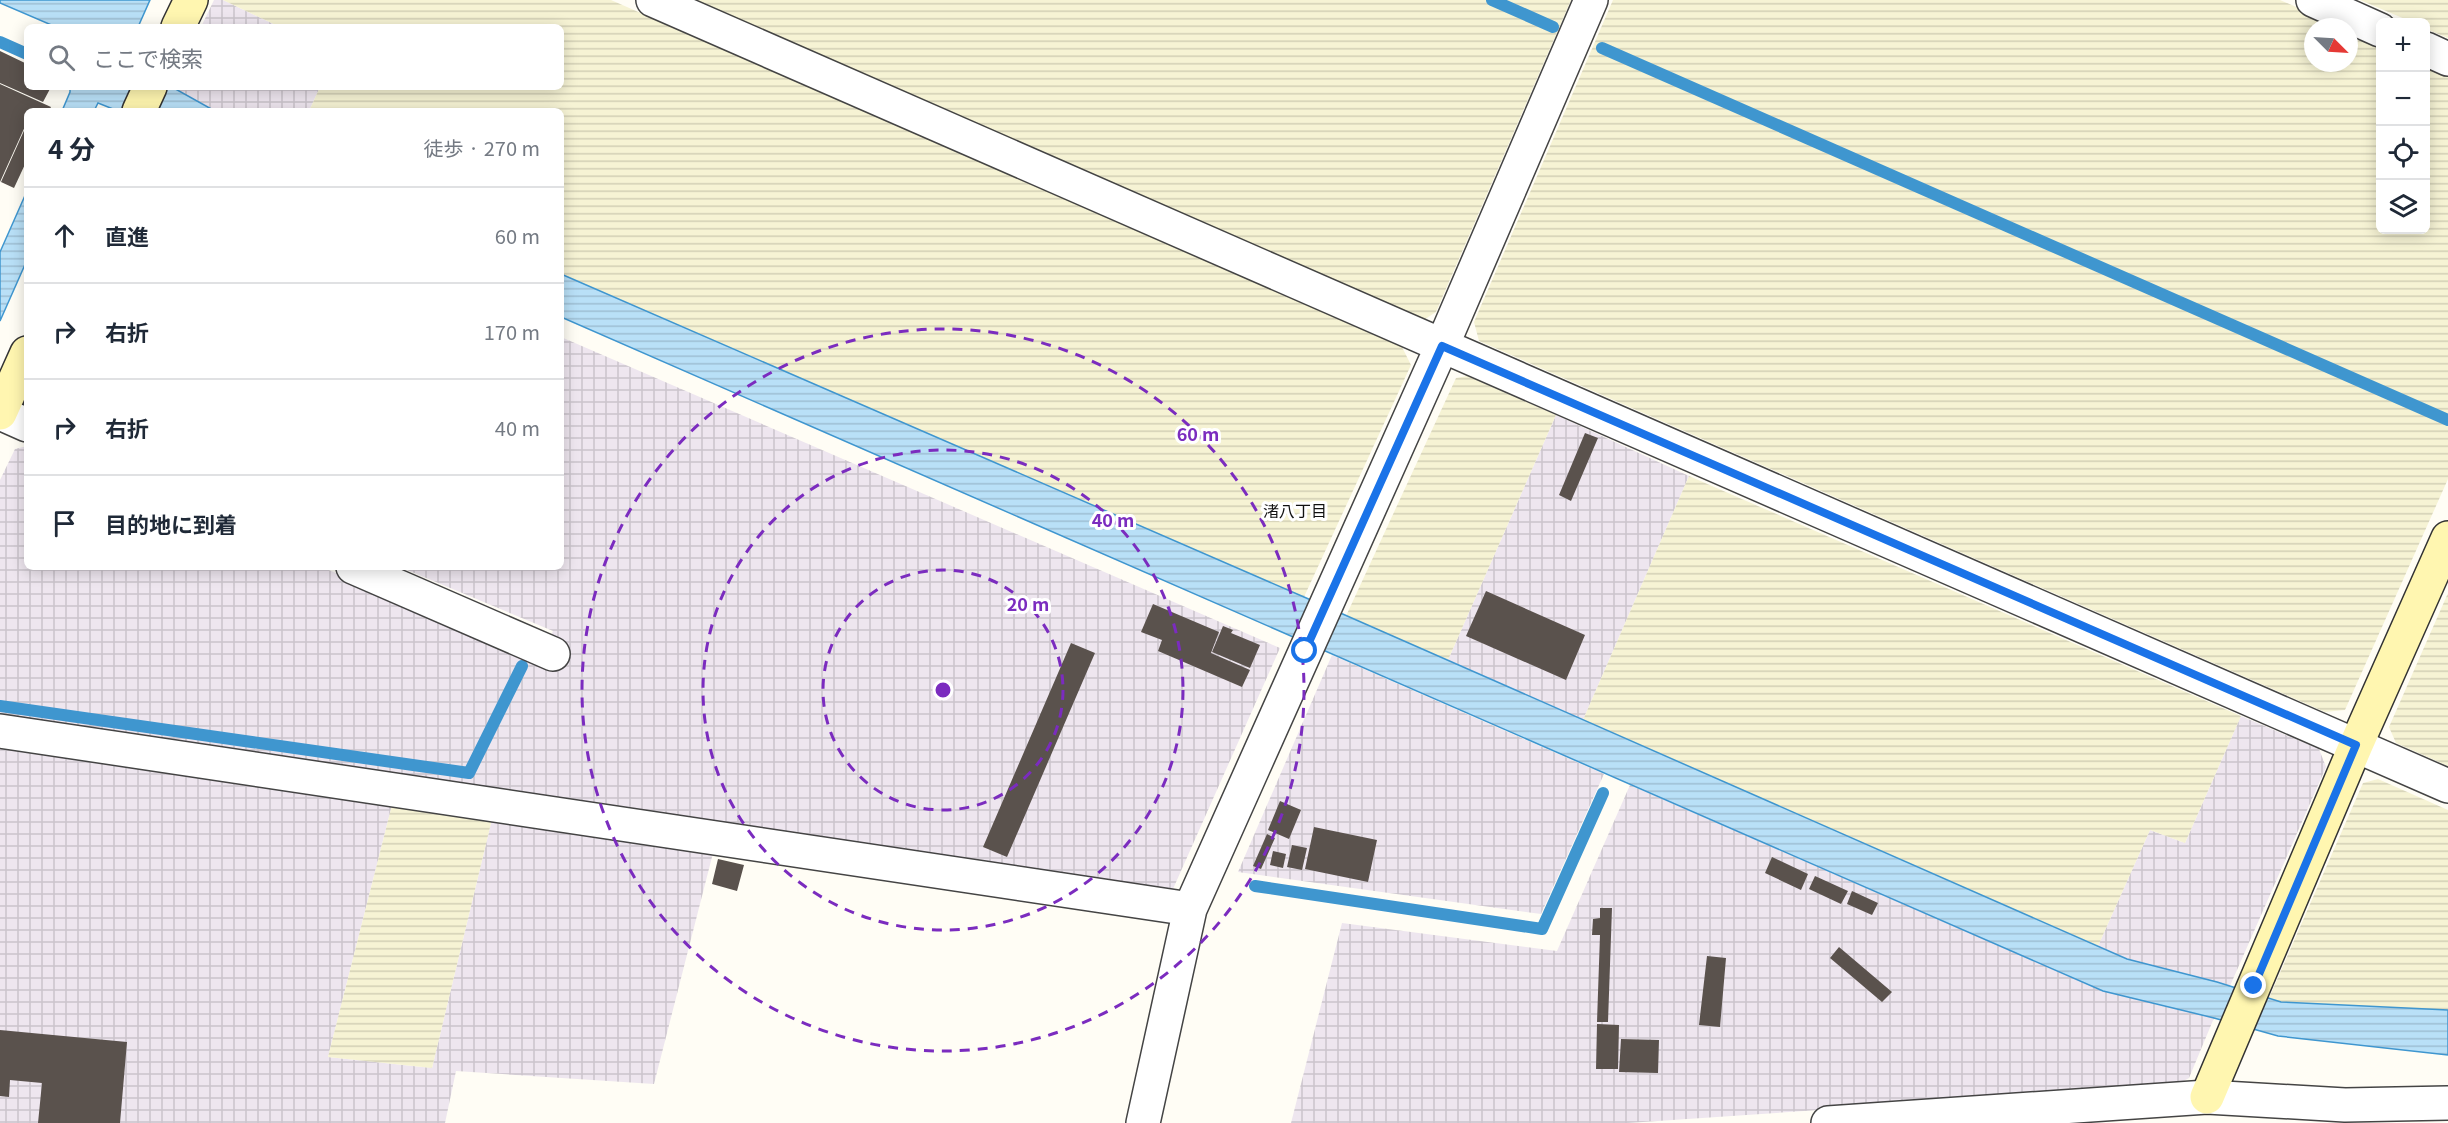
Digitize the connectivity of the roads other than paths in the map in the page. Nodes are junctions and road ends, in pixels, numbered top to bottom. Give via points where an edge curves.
1 (191, 0) edge
2 (653, 0) edge
3 (1592, 0) edge
4 (2313, 0) edge
5 (179, 24) edge
6 (2376, 28) edge
7 (2430, 51) edge
8 (2448, 59) edge
9 (149, 90) edge
10 (140, 108) edge
11 (1442, 346) junction
12 (24, 358) edge
13 (3, 397) edge
14 (24, 422) edge
15 (2448, 538) edge
16 (361, 570) edge
17 (553, 654) dead end
18 (0, 731) edge
19 (2356, 745) junction
20 (2448, 786) edge
21 (1190, 909) junction
22 (2207, 1097) junction
23 (2448, 1102) edge
24 (2345, 1114) edge
25 (1143, 1123) edge
26 (1828, 1123) edge

1 - 5 street
2 - 11 street
3 - 11 street
4 - 6 street
7 - 8 street
9 - 10 street
11 - 19 street
11 - 21 street
12 - 13 street
13 - 14 street
15 - 19 street
16 - 17 street
18 - 21 street
19 - 20 street
19 - 22 street
21 - 25 street
22 - 24 street
22 - 26 street
23 - 24 street

